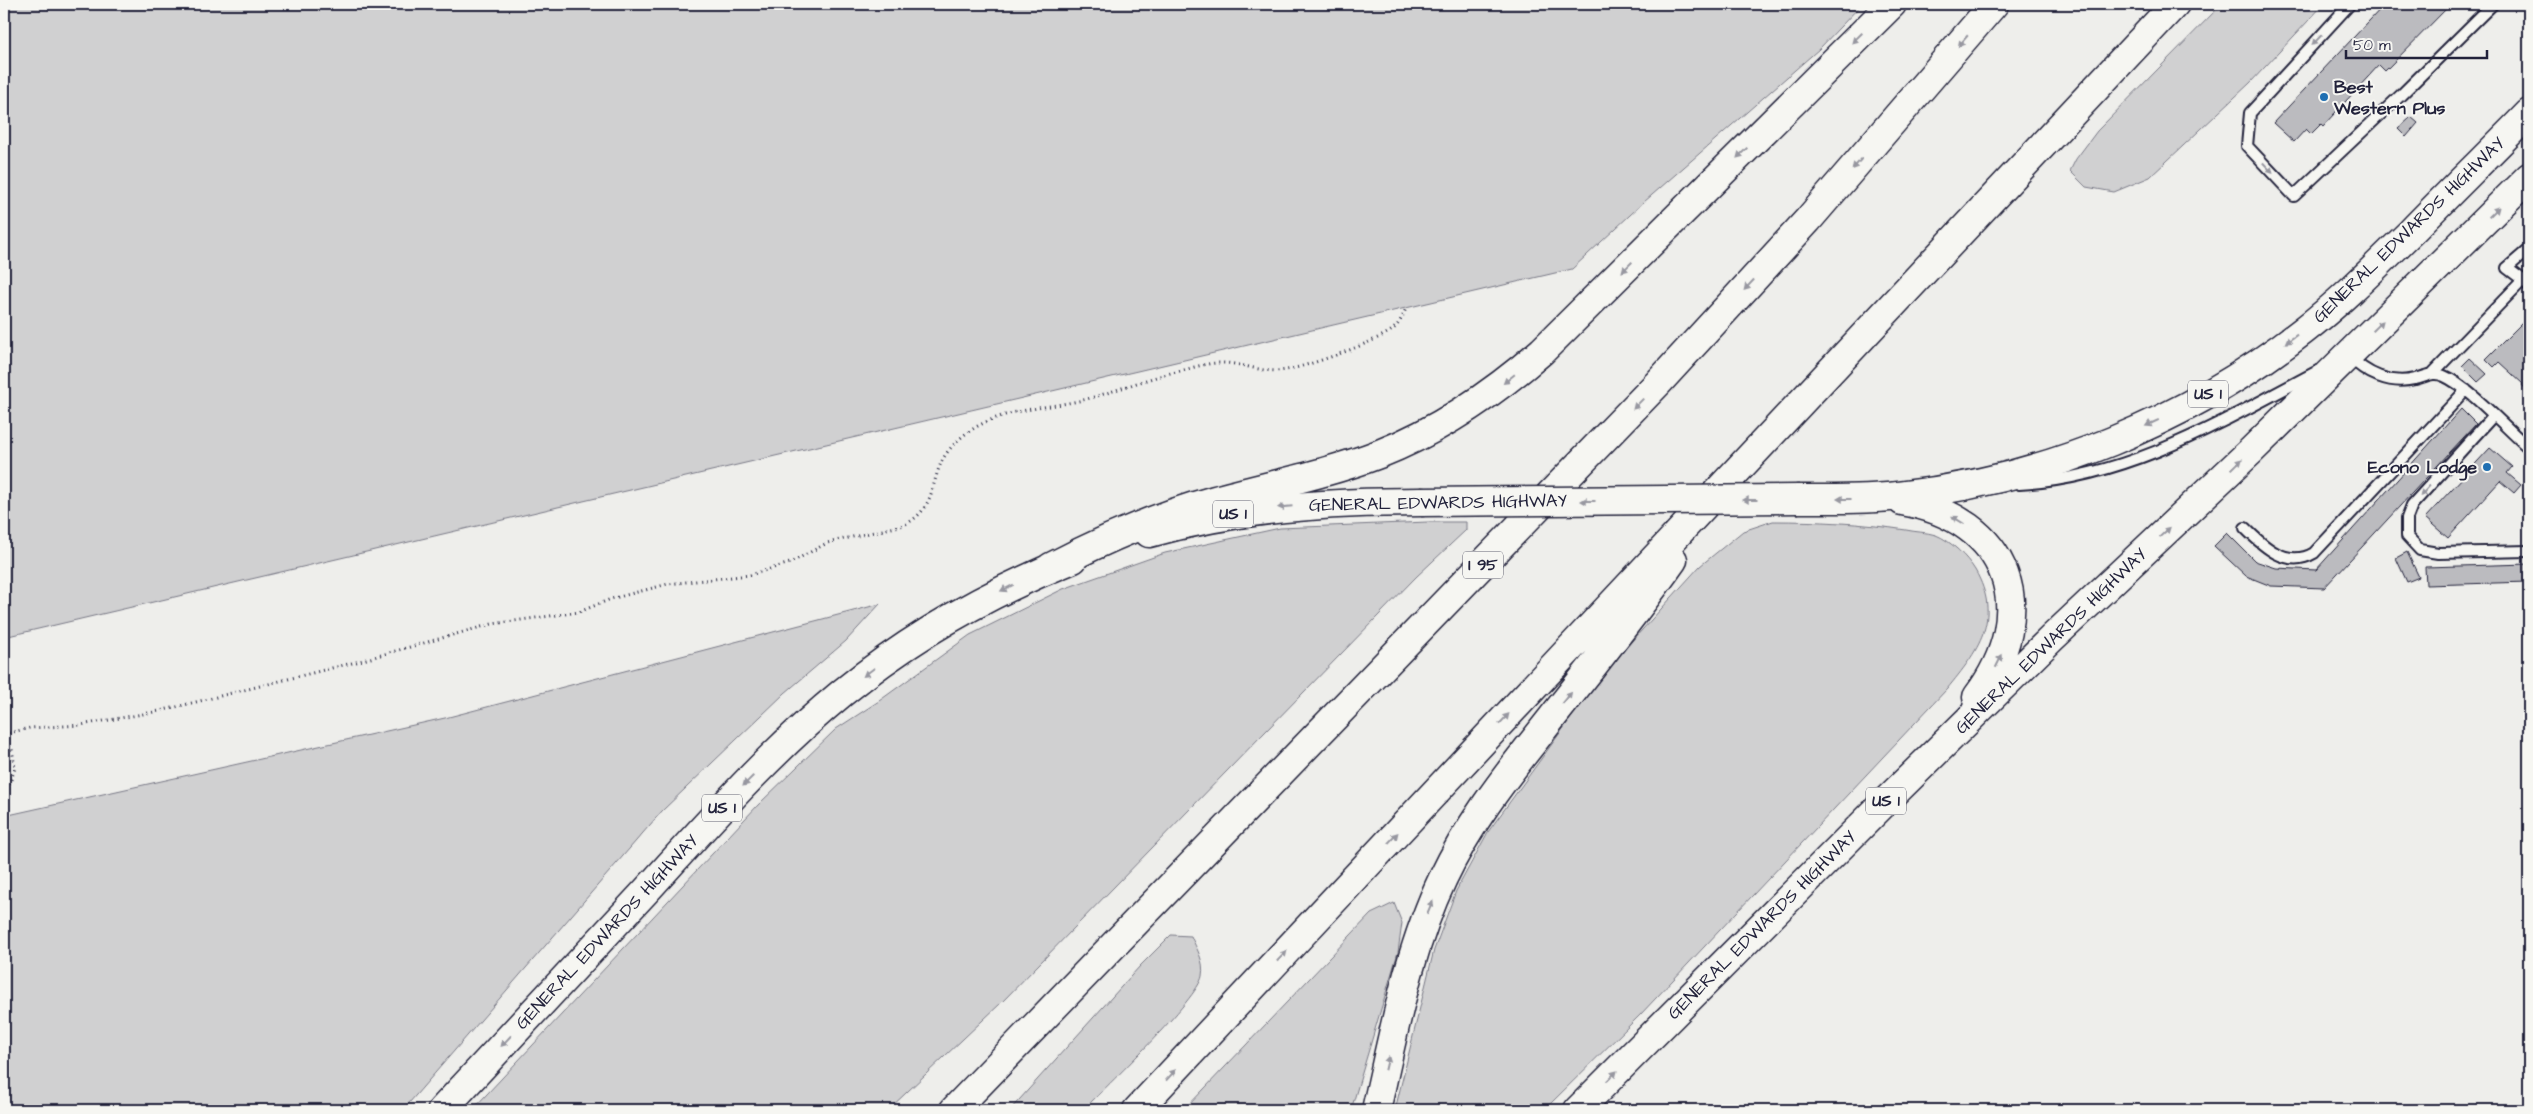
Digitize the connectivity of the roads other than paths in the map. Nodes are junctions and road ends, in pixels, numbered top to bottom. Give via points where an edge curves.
1 (1892, 4) edge
2 (1994, 4) edge
3 (2175, 4) edge
4 (2350, 4) edge
5 (2493, 4) edge
6 (2529, 113) edge
7 (2529, 177) edge
8 (2529, 249) edge
9 (2526, 283) edge
10 (2348, 355) junction
11 (2434, 373) junction
12 (2466, 390) junction
13 (2493, 416) junction
14 (2529, 448) edge
15 (1732, 476) junction
16 (1967, 486) junction
17 (1880, 498) junction
18 (2245, 528) dead end
19 (2529, 552) edge
20 (1051, 567) junction
21 (1880, 806) junction
22 (442, 1110) edge
23 (954, 1110) edge
24 (1137, 1110) edge
25 (1376, 1110) edge
26 (1578, 1110) edge

1 -> 20 main road via 1547,346 1480,400 1431,430 1382,453 1164,516 1091,546
2 -> 23 main road, I 95 via 1814,213 1658,383
3 - 15 main road
4 -> 5 lane via 2250,113 2247,146 2294,196
6 -> 16 main road, GENERAL EDWARDS HIGHWAY / US 1 via 2348,293 2303,331 2248,370 2189,404 2101,445 2036,468
10 -> 7 main road, GENERAL EDWARDS HIGHWAY / US 1
8 - 9 lane via 2507,268
9 - 11 lane
10 - 11 lane via 2365,371 2383,378 2414,380
10 - 16 lane via 2197,434 2143,458 2062,479
21 -> 10 main road, GENERAL EDWARDS HIGHWAY / US 1
11 - 12 lane
12 - 13 lane
12 - 18 lane via 2314,553 2302,558 2275,554
13 - 14 lane
13 -> 19 lane via 2412,505 2407,518 2407,536 2420,550 2438,554
24 -> 15 main road
25 -> 15 main road via 1415,947 1456,852 1511,771 1632,618
16 - 17 main road, GENERAL EDWARDS HIGHWAY / US 1
17 -> 20 main road, GENERAL EDWARDS HIGHWAY / US 1, bridge via 1312,505 1215,517 1125,540
21 -> 17 main road via 1947,734 1987,684 2006,644 2011,613 2008,586 1998,561 1987,544 1971,529 1952,516 1929,507
20 -> 22 main road, GENERAL EDWARDS HIGHWAY / US 1 via 989,596 929,631 871,670 815,716 735,793
26 -> 21 main road, GENERAL EDWARDS HIGHWAY / US 1

